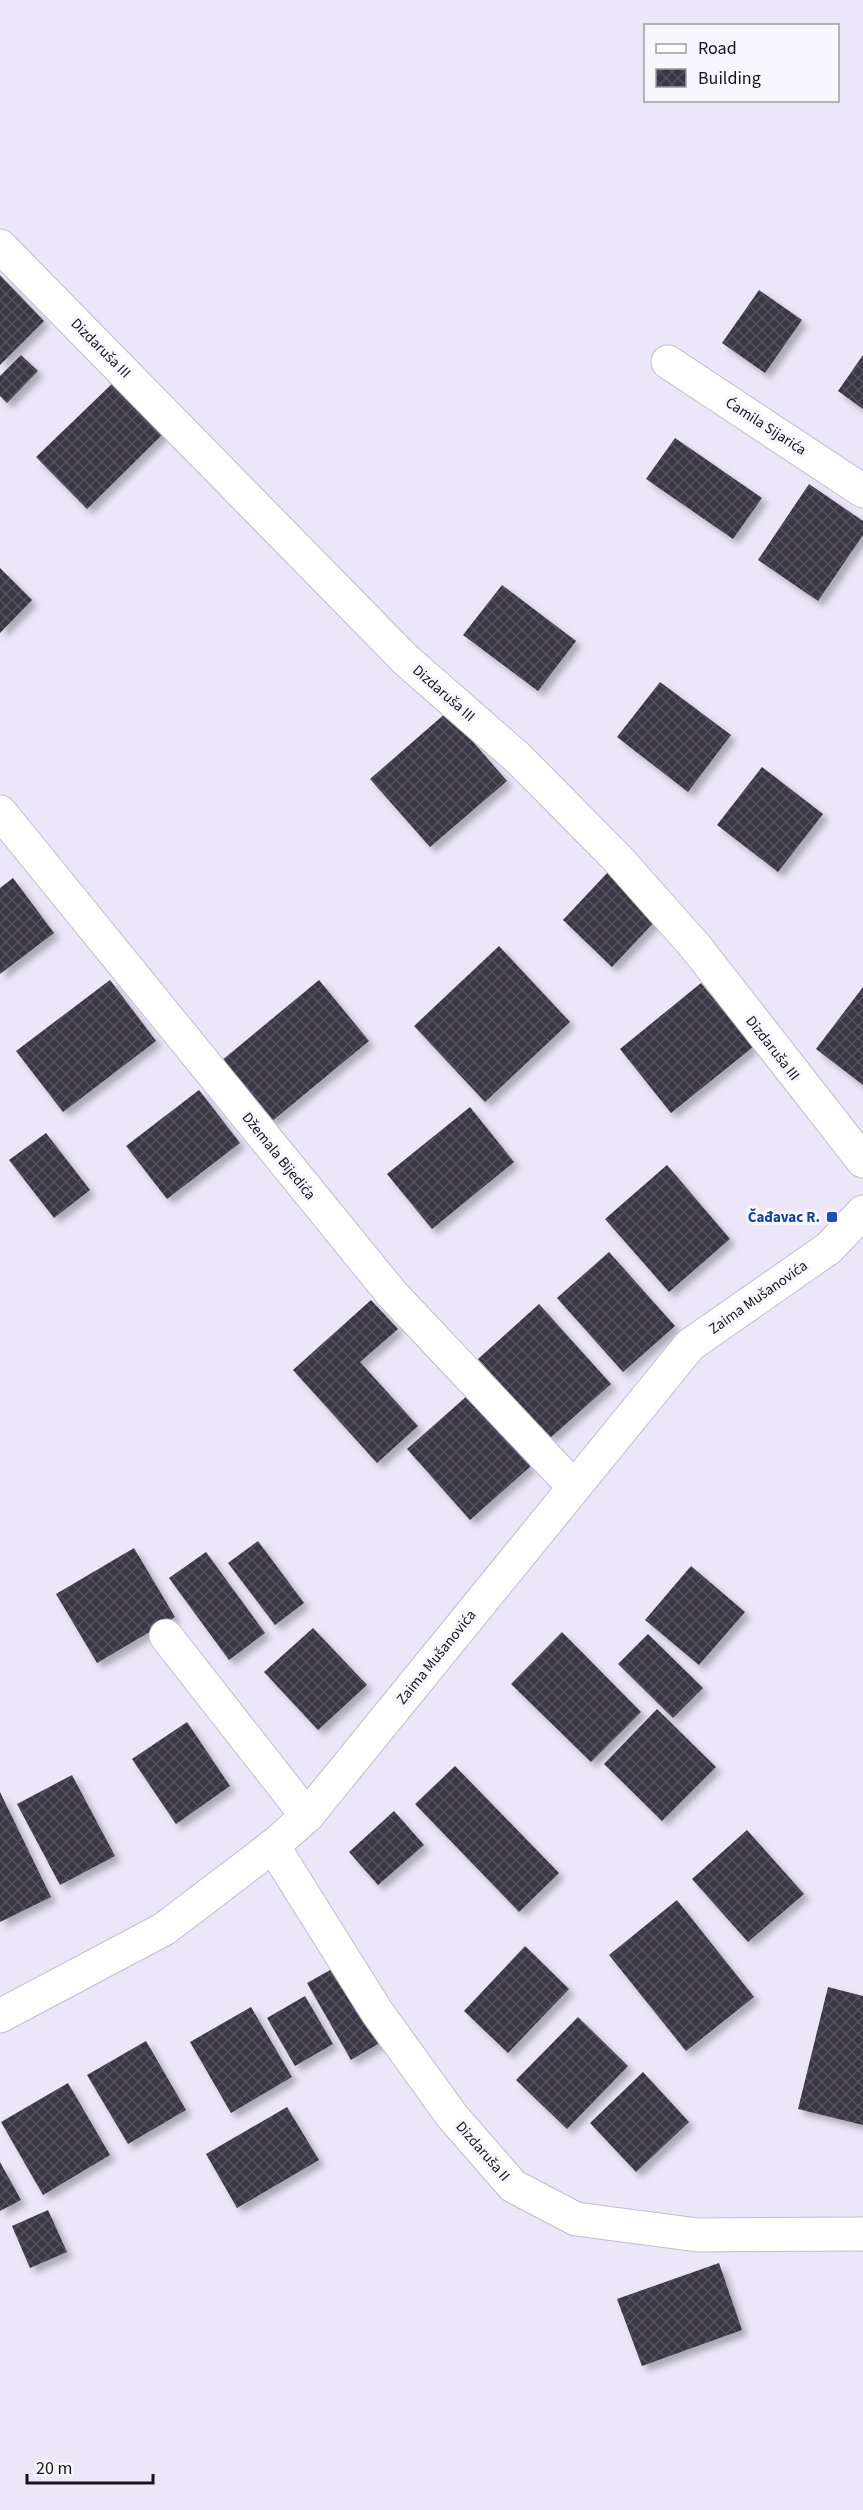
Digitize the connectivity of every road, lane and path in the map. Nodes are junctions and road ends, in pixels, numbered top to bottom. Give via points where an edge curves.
1 (0, 246) edge
2 (668, 362) dead end
3 (863, 491) edge
4 (0, 812) edge
5 (863, 1161) edge
6 (863, 1212) edge
7 (863, 1240) edge
8 (829, 1248) junction
9 (573, 1486) junction
10 (166, 1636) dead end
11 (307, 1816) junction
12 (273, 1846) junction
13 (0, 2016) edge
14 (863, 2234) edge

1 - 5 street, Dizdaruša III via 406,660 518,758 617,858 695,946
2 - 3 street, Ćamila Sijarića
4 - 9 street, Džemala Bijedića via 392,1294
6 - 8 street
7 - 8 street
8 - 9 street, Zaima Mušanovića via 690,1344
9 - 11 street, Zaima Mušanovića
10 - 11 street
11 - 12 street, Zaima Mušanovića
12 - 13 street, Zaima Mušanovića via 164,1929
12 - 14 street, Dizdaruša II via 377,2012 452,2116 513,2186 576,2219 698,2235

